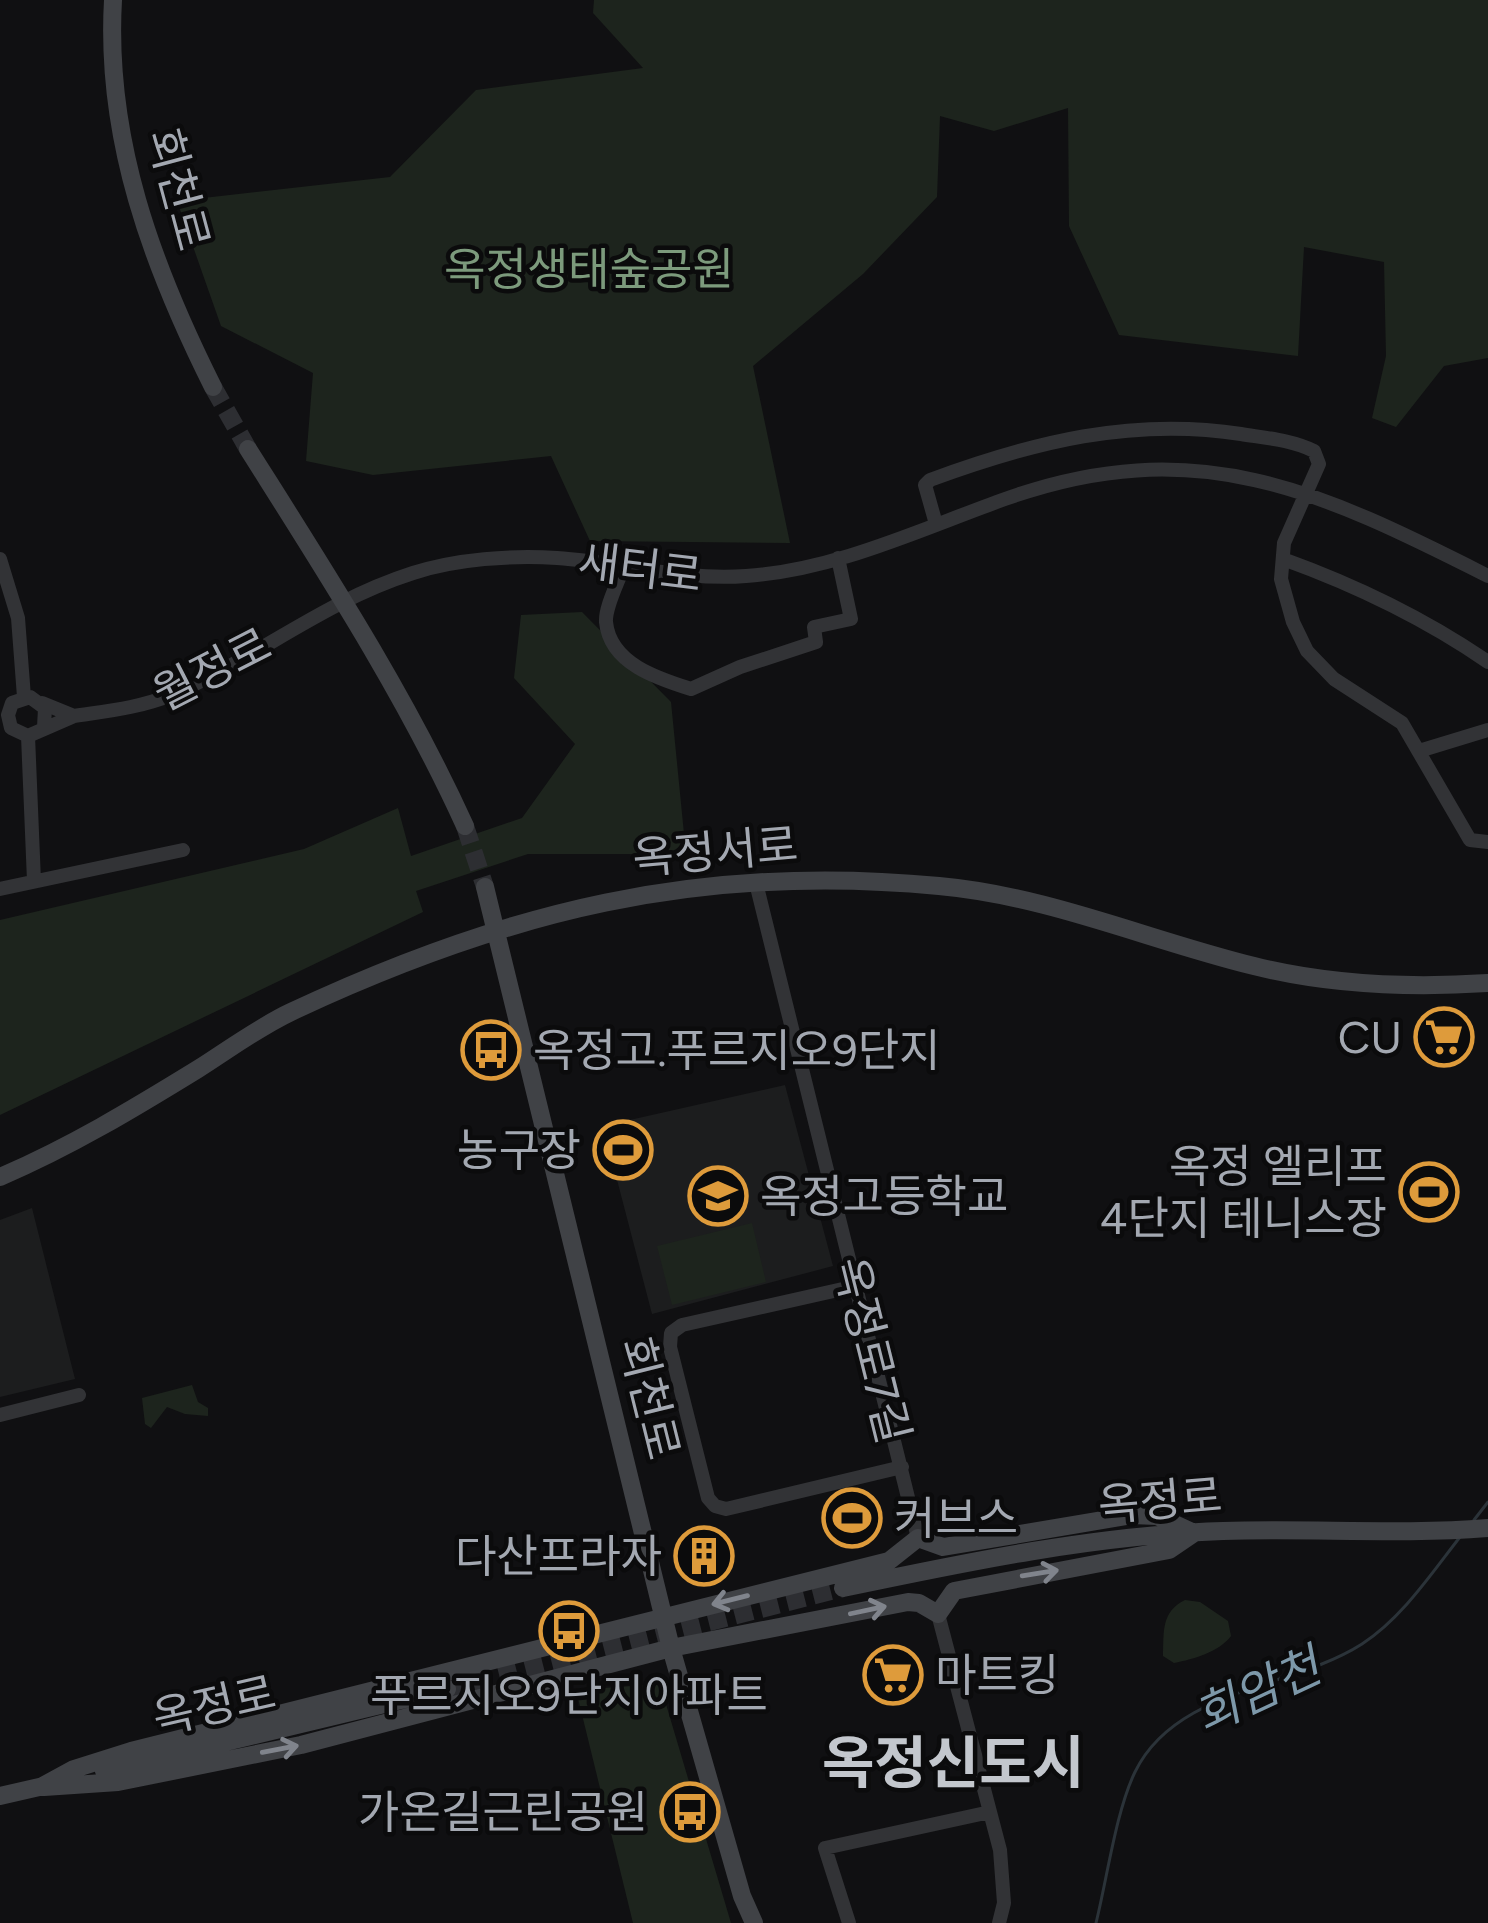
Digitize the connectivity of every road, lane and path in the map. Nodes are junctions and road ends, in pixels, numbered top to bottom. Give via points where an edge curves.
1 (113, 0) edge
2 (213, 387) tunnel mouth
3 (248, 449) tunnel mouth
4 (1307, 492) junction
5 (936, 524) junction
6 (838, 558) junction
7 (0, 559) edge
8 (1283, 559) junction
9 (623, 568) junction
10 (1488, 576) edge
11 (343, 599) junction
12 (1488, 662) edge
13 (24, 697) junction
14 (42, 703) junction
15 (74, 716) junction
16 (5, 717) edge
17 (44, 727) junction
18 (1488, 730) edge
19 (28, 736) junction
20 (1419, 751) junction
21 (465, 826) tunnel mouth
22 (1488, 842) edge
23 (183, 850) dead end
24 (34, 880) junction
25 (756, 883) junction
26 (484, 887) tunnel mouth
27 (0, 889) edge
28 (495, 929) junction
29 (1488, 982) edge
30 (0, 1178) edge
31 (856, 1286) junction
32 (80, 1395) dead end
33 (0, 1415) edge
34 (902, 1467) junction
35 (1488, 1528) edge
36 (1194, 1533) junction
37 (918, 1538) junction
38 (943, 1547) junction
39 (889, 1561) junction
40 (805, 1582) junction
41 (843, 1588) tunnel mouth
42 (954, 1591) junction
43 (908, 1602) junction
44 (938, 1614) junction
45 (663, 1618) junction
46 (816, 1621) junction
47 (670, 1648) junction
48 (488, 1662) junction
49 (447, 1689) tunnel mouth
50 (499, 1693) junction
51 (40, 1786) junction
52 (0, 1796) edge
53 (990, 1812) junction
54 (754, 1923) edge
55 (849, 1923) edge
56 (999, 1923) edge

1 - 2 main road, 회천로 via 115,83 136,207
3 - 11 main road
4 - 5 street, 새터로 via 1148,468 1012,496
4 - 5 street via 1319,456 1304,446 1193,426 1149,427 1042,442 930,480 925,494
4 - 8 street
4 - 10 street, 새터로
5 - 6 street, 새터로
6 - 9 street, 새터로 via 715,578
6 - 9 street via 851,619 814,627 816,642 692,689 646,675 616,647 606,621
7 - 13 street via 18,619
8 - 12 street via 1344,581
8 - 20 street via 1284,601 1307,651 1334,679 1402,723
9 - 11 street, 새터로 via 492,560 418,571
11 - 15 street, 월정로 via 169,695
11 - 21 main road
13 - 14 street
13 - 16 street
14 - 15 street
14 - 17 street
15 - 17 street, 월정로
16 - 19 street
17 - 19 street
18 - 20 street
19 - 24 street
20 - 22 street via 1470,840
23 - 24 street
24 - 27 street
25 - 28 main road, 옥정서로 via 644,892
25 - 29 main road, 옥정서로 via 1008,895 1298,975
25 - 31 street, 옥정로7길
26 - 28 main road, 회천로
28 - 30 main road, 옥정서로 via 288,1013 95,1133
28 - 45 main road, 회천로
31 - 34 street, 옥정로7길
31 - 34 street via 671,1333 708,1498 726,1509
32 - 33 street
34 - 37 street, 옥정로7길
35 - 36 main road, 옥정로
36 - 38 main road via 1157,1516 1132,1515
36 - 41 main road, 옥정로
42 -> 36 main road via 1169,1550
37 - 38 main road
37 - 39 main road
38 - 39 main road
39 - 40 main road
40 -> 45 main road
40 - 46 main road via 788,1604
42 - 43 main road
42 - 44 main road
43 - 44 main road
46 -> 43 main road
44 - 53 street
45 - 47 main road, 회천로
45 - 48 main road
46 - 47 main road
47 - 50 main road
47 - 54 main road, 회천로
48 - 50 main road via 505,1672
48 - 51 main road via 131,1751
49 - 51 main road, 옥정로
51 -> 50 main road via 118,1782 302,1745
51 - 52 main road, 옥정로
53 - 55 street via 825,1848
53 - 56 street via 1004,1878

